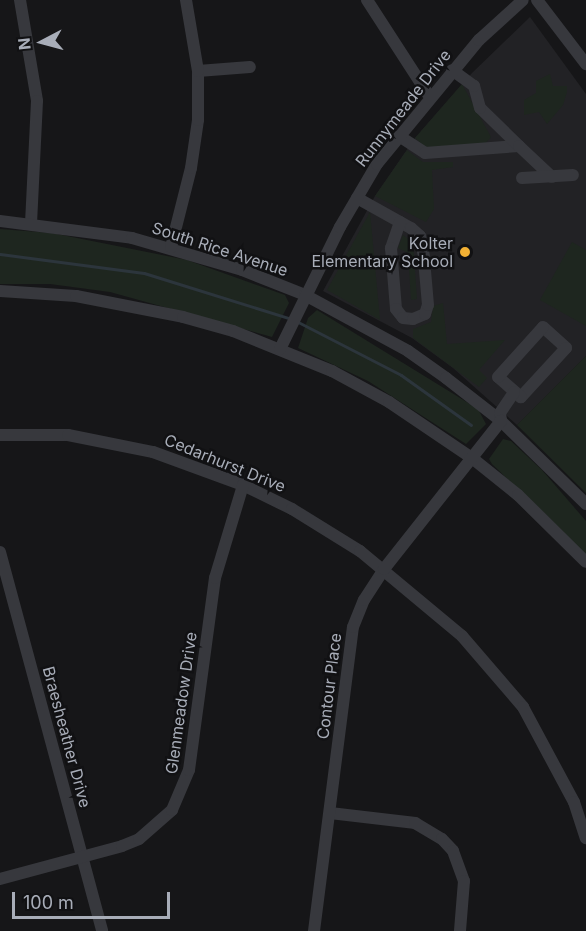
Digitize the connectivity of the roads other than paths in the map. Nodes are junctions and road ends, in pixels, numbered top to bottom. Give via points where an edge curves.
1 (20, 0) edge
2 (186, 0) edge
3 (367, 0) edge
4 (523, 0) edge
5 (537, 0) edge
6 (586, 64) edge
7 (250, 67) dead end
8 (452, 70) junction
9 (198, 71) junction
10 (429, 96) junction
11 (399, 136) junction
12 (519, 146) junction
13 (573, 175) dead end
14 (552, 177) junction
15 (522, 178) dead end
16 (357, 198) junction
17 (0, 220) edge
18 (31, 222) junction
19 (400, 222) junction
20 (171, 247) junction
21 (424, 256) dead end
22 (425, 269) dead end
23 (0, 291) edge
24 (305, 295) junction
25 (280, 349) junction
26 (514, 392) junction
27 (501, 421) junction
28 (0, 435) edge
29 (472, 458) junction
30 (243, 485) junction
31 (586, 504) edge
32 (0, 552) edge
33 (586, 562) edge
34 (384, 569) junction
35 (330, 813) junction
36 (586, 838) edge
37 (82, 857) junction
38 (0, 879) edge
39 (102, 931) edge
40 (314, 931) edge
41 (459, 931) edge

1 - 18 street via 37,101
2 - 9 street
3 - 10 street
4 - 8 street, Runnymeade Drive
5 - 6 street
7 - 9 street
8 - 10 street, Runnymeade Drive
8 - 12 street via 474,86 480,108
9 - 20 street via 196,143
10 - 11 street, Runnymeade Drive
11 - 12 street via 425,153
11 - 16 street, Runnymeade Drive
12 - 14 street
13 - 14 street
14 - 15 street
16 - 19 street
16 - 24 street, Runnymeade Drive
17 - 18 street, South Rice Avenue
18 - 20 street, South Rice Avenue
19 - 21 street via 420,236
19 - 22 street via 390,248 396,309 403,318 425,314
20 - 24 street, South Rice Avenue
23 - 25 street via 129,304 233,331
24 - 25 street, Runnymeade Drive
24 - 27 street, South Rice Avenue via 408,351
25 - 29 street via 389,402
26 - 26 street via 498,377 543,327 566,348 520,397
26 - 27 street, Contour Place via 500,413
27 - 29 street, Contour Place
27 - 31 street, South Rice Avenue
28 - 30 street, Cedarhurst Drive via 58,435 112,442 153,452
29 - 33 street via 518,495
29 - 34 street, Contour Place
30 - 34 street, Cedarhurst Drive via 292,509
30 - 37 street, Glenmeadow Drive via 215,578 185,786 172,810 139,839
32 - 37 street, Braesheather Drive
34 - 35 street, Contour Place via 364,600 353,627
34 - 36 street, Cedarhurst Drive via 462,636 523,707 574,802
35 - 40 street, Contour Place
35 - 41 street via 415,823 442,838 453,851 464,881
37 - 38 street, Glenmeadow Drive
37 - 39 street, Braesheather Drive

